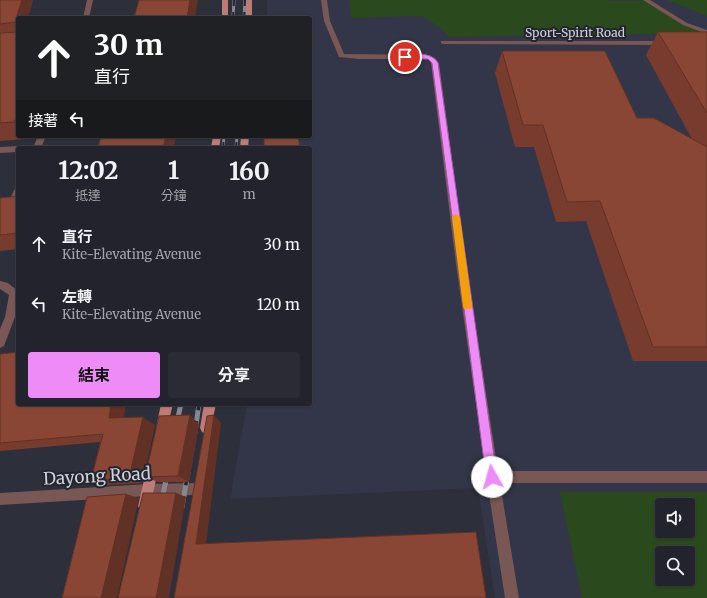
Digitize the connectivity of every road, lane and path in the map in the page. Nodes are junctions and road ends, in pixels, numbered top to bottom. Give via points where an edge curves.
1 (90, 0) edge
2 (225, 0) edge
3 (249, 0) edge
4 (324, 0) edge
5 (646, 0) edge
6 (86, 16) edge
7 (225, 16) edge
8 (249, 16) edge
9 (707, 32) edge
10 (443, 42) dead end
11 (676, 43) edge
12 (16, 149) edge
13 (0, 150) edge
14 (14, 208) edge
15 (0, 231) edge
16 (0, 285) edge
17 (0, 343) edge
18 (167, 406) edge
19 (210, 406) edge
20 (159, 440) edge
21 (203, 443) edge
22 (156, 454) edge
23 (198, 474) edge
24 (492, 477) junction
25 (707, 477) edge
26 (196, 489) junction
27 (148, 490) junction
28 (0, 499) edge
29 (194, 503) edge
30 (141, 518) edge
31 (512, 598) edge

1 - 6 street
2 - 7 main road
3 - 8 main road
4 - 24 street via 327,21 341,56 429,57 435,63
5 - 9 street via 685,24
10 - 11 street, Sport-Spirit Road
12 - 13 street
14 - 15 street
16 - 17 street via 6,286 14,293 10,318
18 - 20 main road
19 - 21 main road
22 - 27 main road
23 - 26 main road
24 - 25 street
24 - 31 street
26 - 27 street, Dayong Road
26 - 29 main road
27 - 28 street, Dayong Road
27 - 30 main road

